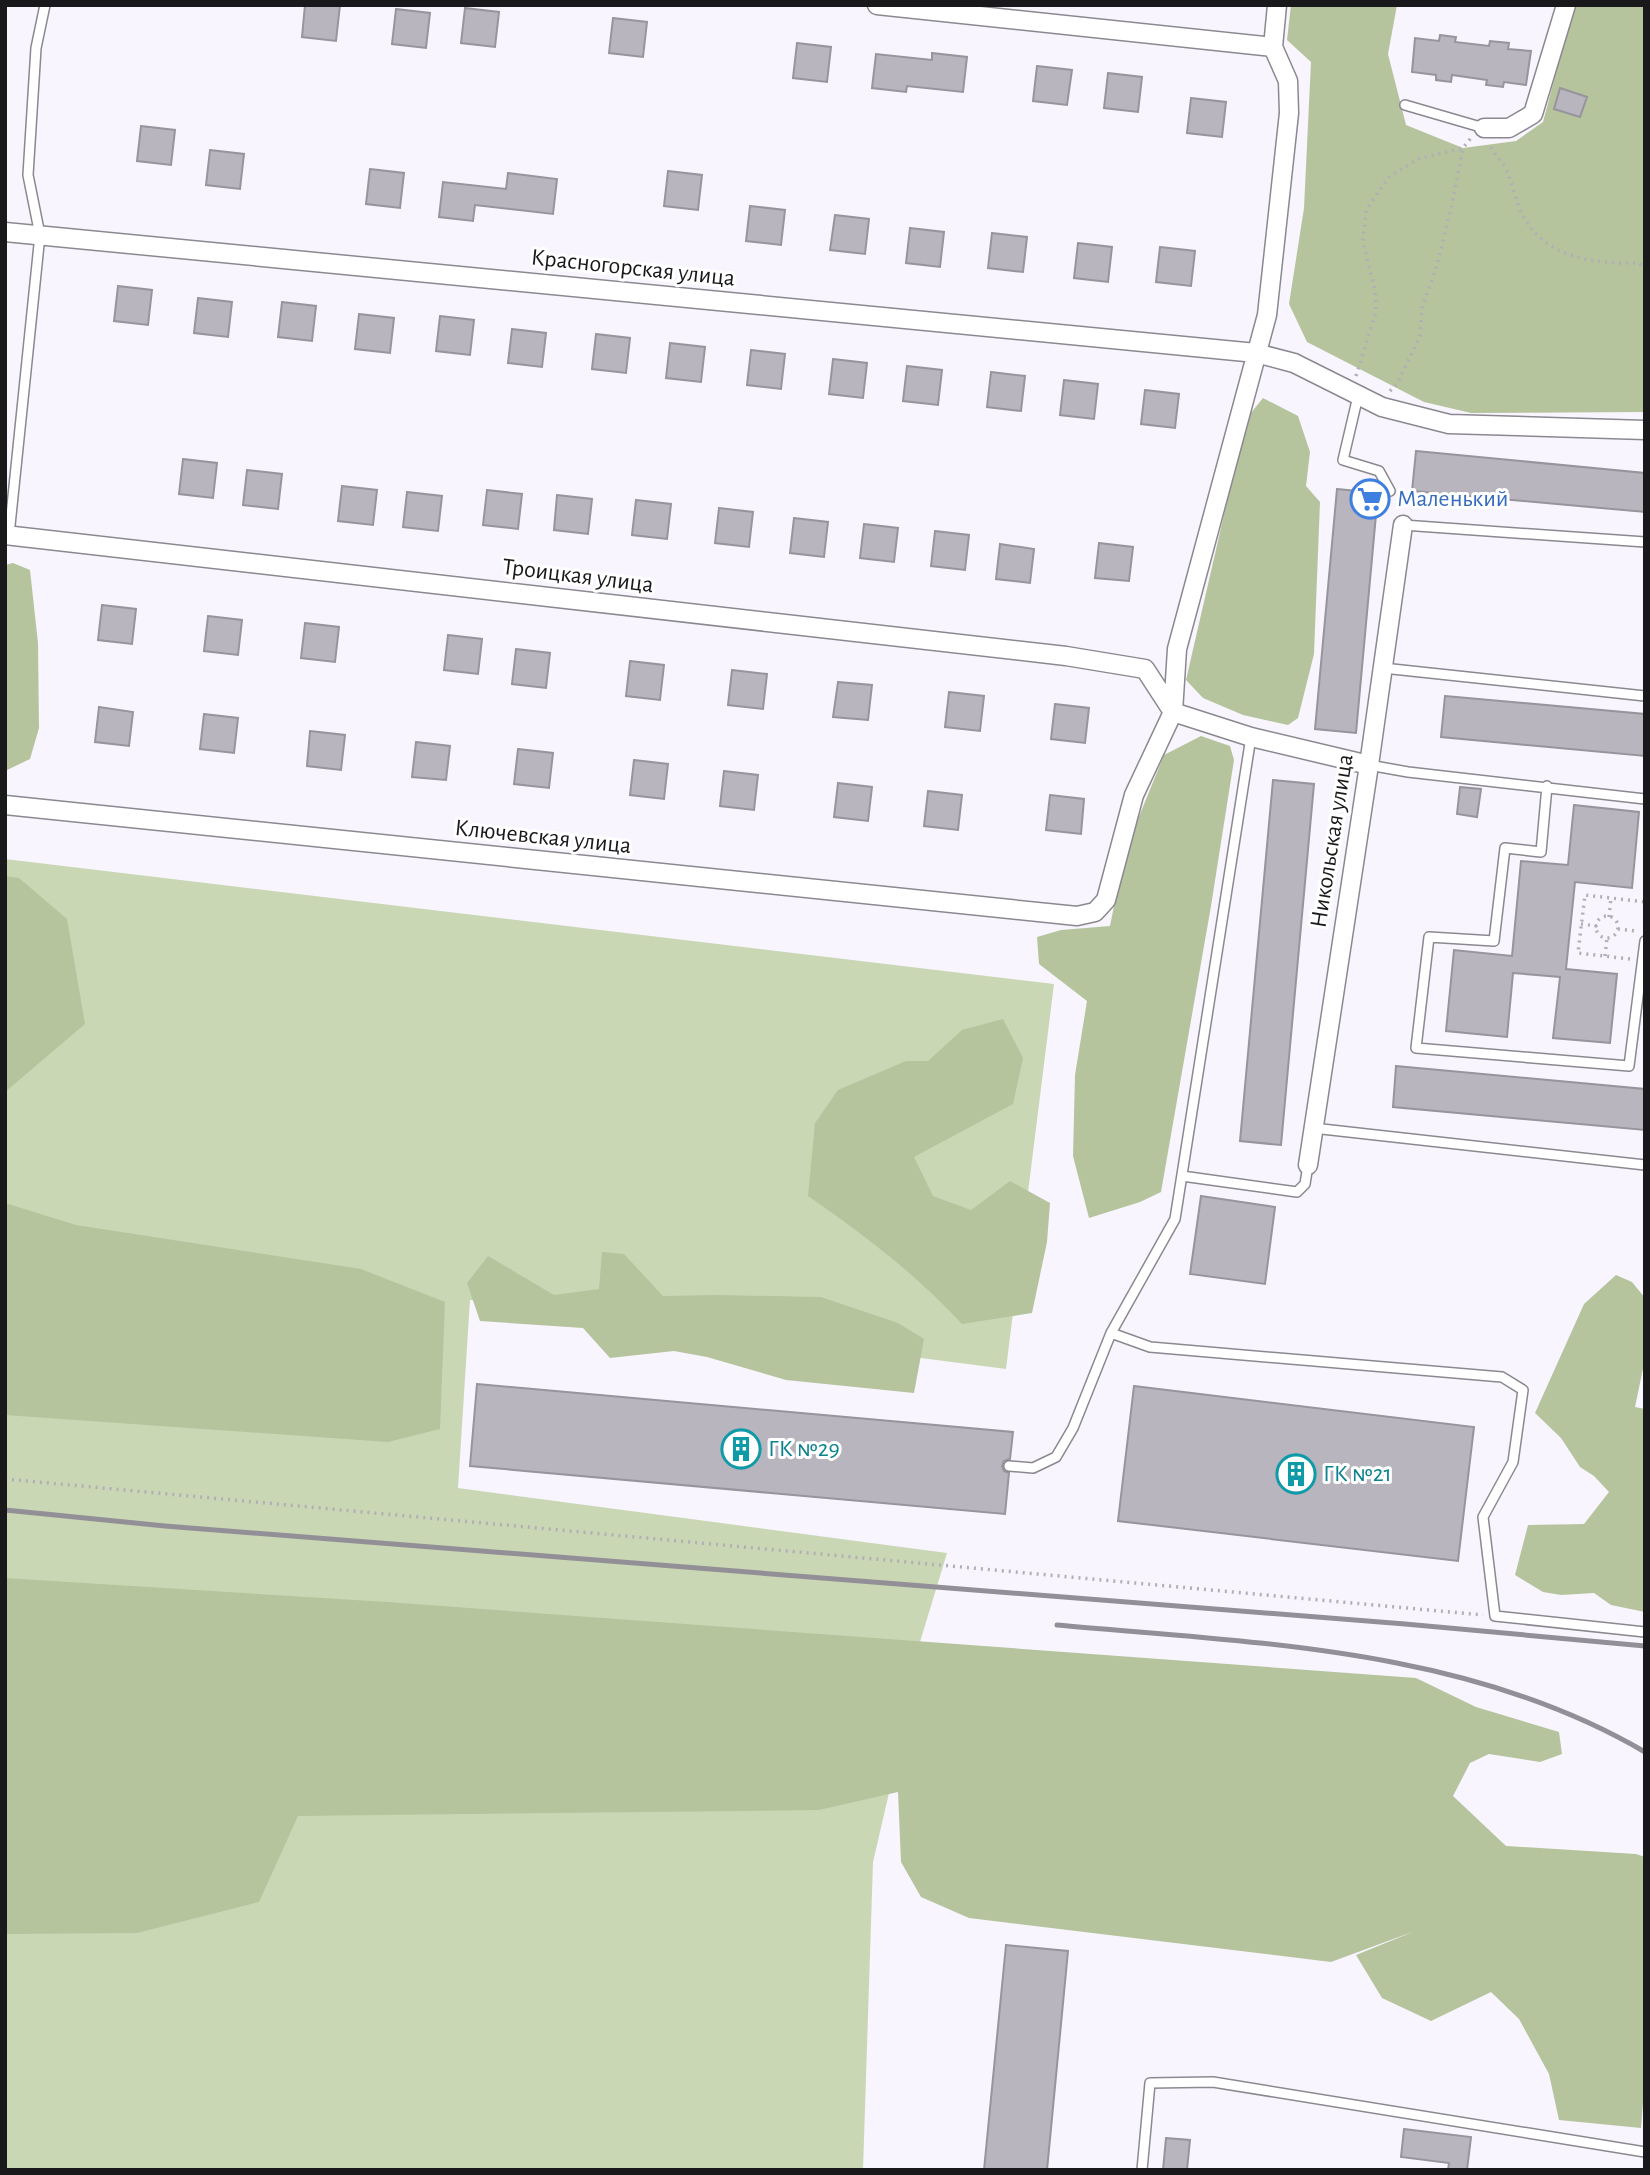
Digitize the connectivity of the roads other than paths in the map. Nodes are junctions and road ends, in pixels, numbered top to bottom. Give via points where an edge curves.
1 (45, 5) edge
2 (877, 5) edge
3 (1277, 5) edge
4 (1566, 5) edge
5 (1272, 47) junction
6 (1405, 105) dead end
7 (1484, 128) joint
8 (5, 232) edge
9 (40, 234) junction
10 (1256, 353) junction
11 (1354, 394) junction
12 (1645, 430) edge
13 (1390, 491) dead end
14 (1403, 525) joint
15 (7, 535) edge
16 (1645, 542) edge
17 (1383, 668) junction
18 (1645, 696) edge
19 (1173, 712) junction
20 (1251, 737) junction
21 (1369, 765) junction
22 (1547, 786) junction
23 (1645, 799) edge
24 (5, 806) edge
25 (1645, 941) edge
26 (1312, 1128) junction
27 (1308, 1165) joint
28 (1645, 1165) edge
29 (1182, 1176) junction
30 (1111, 1333) junction
31 (1009, 1466) dead end
32 (1645, 1632) edge
33 (1645, 2152) edge
34 (1142, 2170) edge

1 - 9 lane via 36,48 28,175
2 - 5 street
3 - 5 street
4 - 7 street via 1533,114 1509,128
5 - 10 street via 1288,81 1289,113 1267,316
6 - 7 lane
8 - 9 street, Красногорская улица
9 - 10 street, Красногорская улица
9 - 15 lane
10 - 11 street, Красногорская улица via 1294,363
10 - 19 street via 1177,649
11 - 12 street, Красногорская улица via 1449,425
11 - 13 lane via 1343,460 1379,471
14 - 16 lane
14 - 17 street, Никольская улица
15 - 19 street, Троицкая улица via 1066,656 1145,669
17 - 18 lane
17 - 21 street, Никольская улица
19 - 20 street
19 - 24 street, Ключевская улица via 1134,795 1106,900 1095,912 1077,916
20 - 21 street
20 - 29 lane
21 - 22 lane
21 - 26 street, Никольская улица
22 - 23 lane
22 - 25 lane via 1541,852 1505,848 1494,941 1429,937 1416,1048 1629,1066
26 - 27 street, Никольская улица
26 - 28 lane
27 - 29 lane via 1305,1184 1297,1192
29 - 30 lane via 1175,1219
30 - 31 lane via 1056,1457 1033,1468
30 - 32 lane via 1150,1347 1502,1377 1523,1390 1513,1462 1483,1517 1495,1616
33 - 34 lane via 1213,2082 1150,2083

